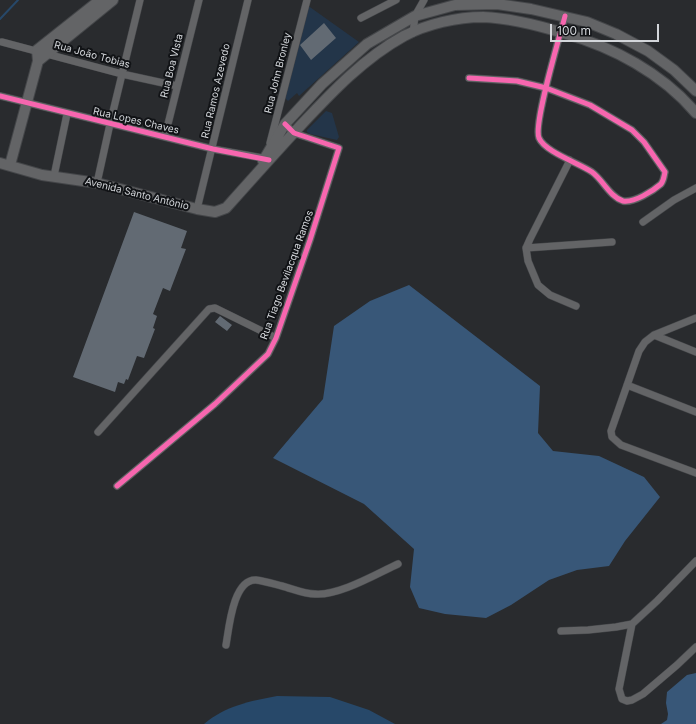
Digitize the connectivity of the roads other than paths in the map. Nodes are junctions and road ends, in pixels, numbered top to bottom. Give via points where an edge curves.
1 (100, 0) edge
2 (113, 0) edge
3 (140, 0) edge
4 (199, 0) edge
5 (248, 0) edge
6 (305, 0) edge
7 (396, 0) edge
8 (424, 0) edge
9 (531, 9) junction
10 (415, 16) junction
11 (565, 16) junction
12 (361, 18) dead end
13 (530, 24) junction
14 (561, 32) junction
15 (413, 33) junction
16 (2, 42) dead end
17 (42, 52) junction
18 (122, 74) junction
19 (469, 78) dead end
20 (177, 86) junction
21 (546, 88) junction
22 (696, 90) edge
23 (0, 96) edge
24 (26, 103) junction
25 (696, 113) edge
26 (67, 114) junction
27 (110, 124) junction
28 (284, 124) junction
29 (294, 133) junction
30 (165, 136) junction
31 (213, 149) junction
32 (267, 156) junction
33 (570, 160) junction
34 (0, 163) edge
35 (10, 165) junction
36 (54, 176) junction
37 (97, 183) junction
38 (696, 188) edge
39 (197, 209) junction
40 (643, 222) dead end
41 (612, 242) dead end
42 (526, 248) junction
43 (576, 306) dead end
44 (696, 318) edge
45 (654, 335) junction
46 (276, 338) junction
47 (696, 352) edge
48 (627, 385) junction
49 (696, 412) edge
50 (98, 432) dead end
51 (696, 473) edge
52 (117, 486) dead end
53 (696, 561) edge
54 (398, 564) dead end
55 (690, 567) junction
56 (696, 572) edge
57 (632, 624) junction
58 (561, 631) dead end
59 (226, 645) dead end
60 (696, 647) edge

1 - 17 main road
2 - 17 main road
3 - 18 street
4 - 20 street, Rua Boa VIsta
5 - 31 street, Rua Ramos Azevedo
6 - 32 street, Rua John Bronley
7 - 12 street
8 - 10 street
9 - 10 main road, Avenida Santo Antônio via 497,4 455,5
9 - 11 main road, Avenida Santo Antônio
9 - 13 main road
10 - 15 street
10 - 28 main road, Avenida Santo Antônio via 367,44 322,84
11 - 14 street
11 - 22 main road, Avenida Santo Antônio via 609,31 648,51
13 - 14 main road, Avenida Santo Antônio
13 - 15 main road, Avenida Santo Antônio via 483,18 452,20
14 - 21 street
14 - 25 main road, Avenida Santo Antônio via 584,38 646,69 668,85
15 - 29 main road, Avenida Santo Antônio via 376,53 331,94
16 - 17 street, Rua João Tobias
17 - 18 street, Rua João Tobias
17 - 24 main road
18 - 20 street, Rua João Tobias
18 - 27 street
19 - 21 street via 517,81
20 - 30 street, Rua Boa VIsta
21 - 33 street via 538,130 539,138 544,146
21 - 33 street via 590,105 632,130 660,164 665,172 664,179 644,196 630,202 618,198 601,179
23 - 24 street, Rua Lopes Chaves
24 - 26 street, Rua Lopes Chaves
24 - 35 main road
26 - 27 street, Rua Lopes Chaves
26 - 36 street
27 - 30 street, Rua Lopes Chaves
27 - 37 street
28 - 29 street
28 - 32 main road, Avenida Santo Antônio
29 - 32 main road, Avenida Santo Antônio
29 - 46 street, Rua Tiago Bevilacqua Ramos via 339,148 313,233
30 - 31 street, Rua Lopes Chaves
31 - 32 street, Rua Lopes Chaves
31 - 39 street, Rua Ramos Azevedo
32 - 39 main road, Avenida Santo Antônio via 259,171 226,208 215,212
33 - 42 street
34 - 35 main road, Avenida Santo Antônio
35 - 36 main road, Avenida Santo Antônio
36 - 37 main road, Avenida Santo Antônio
37 - 39 main road, Avenida Santo Antônio
38 - 40 street
41 - 42 street
42 - 43 street via 528,261 538,285 550,295
44 - 45 street
45 - 47 street
45 - 48 street via 639,351
46 - 50 street via 215,308 209,309
46 - 52 street, Rua Tiago Bevilacqua Ramos via 268,354 248,374
48 - 49 street
48 - 51 street via 611,431 612,438 621,445
53 - 55 street
54 - 59 street via 333,593 315,594 254,580 244,584 238,591 235,601
55 - 56 street
55 - 57 street
57 - 58 street via 602,629
57 - 60 street via 619,689 622,699 626,701 643,694

